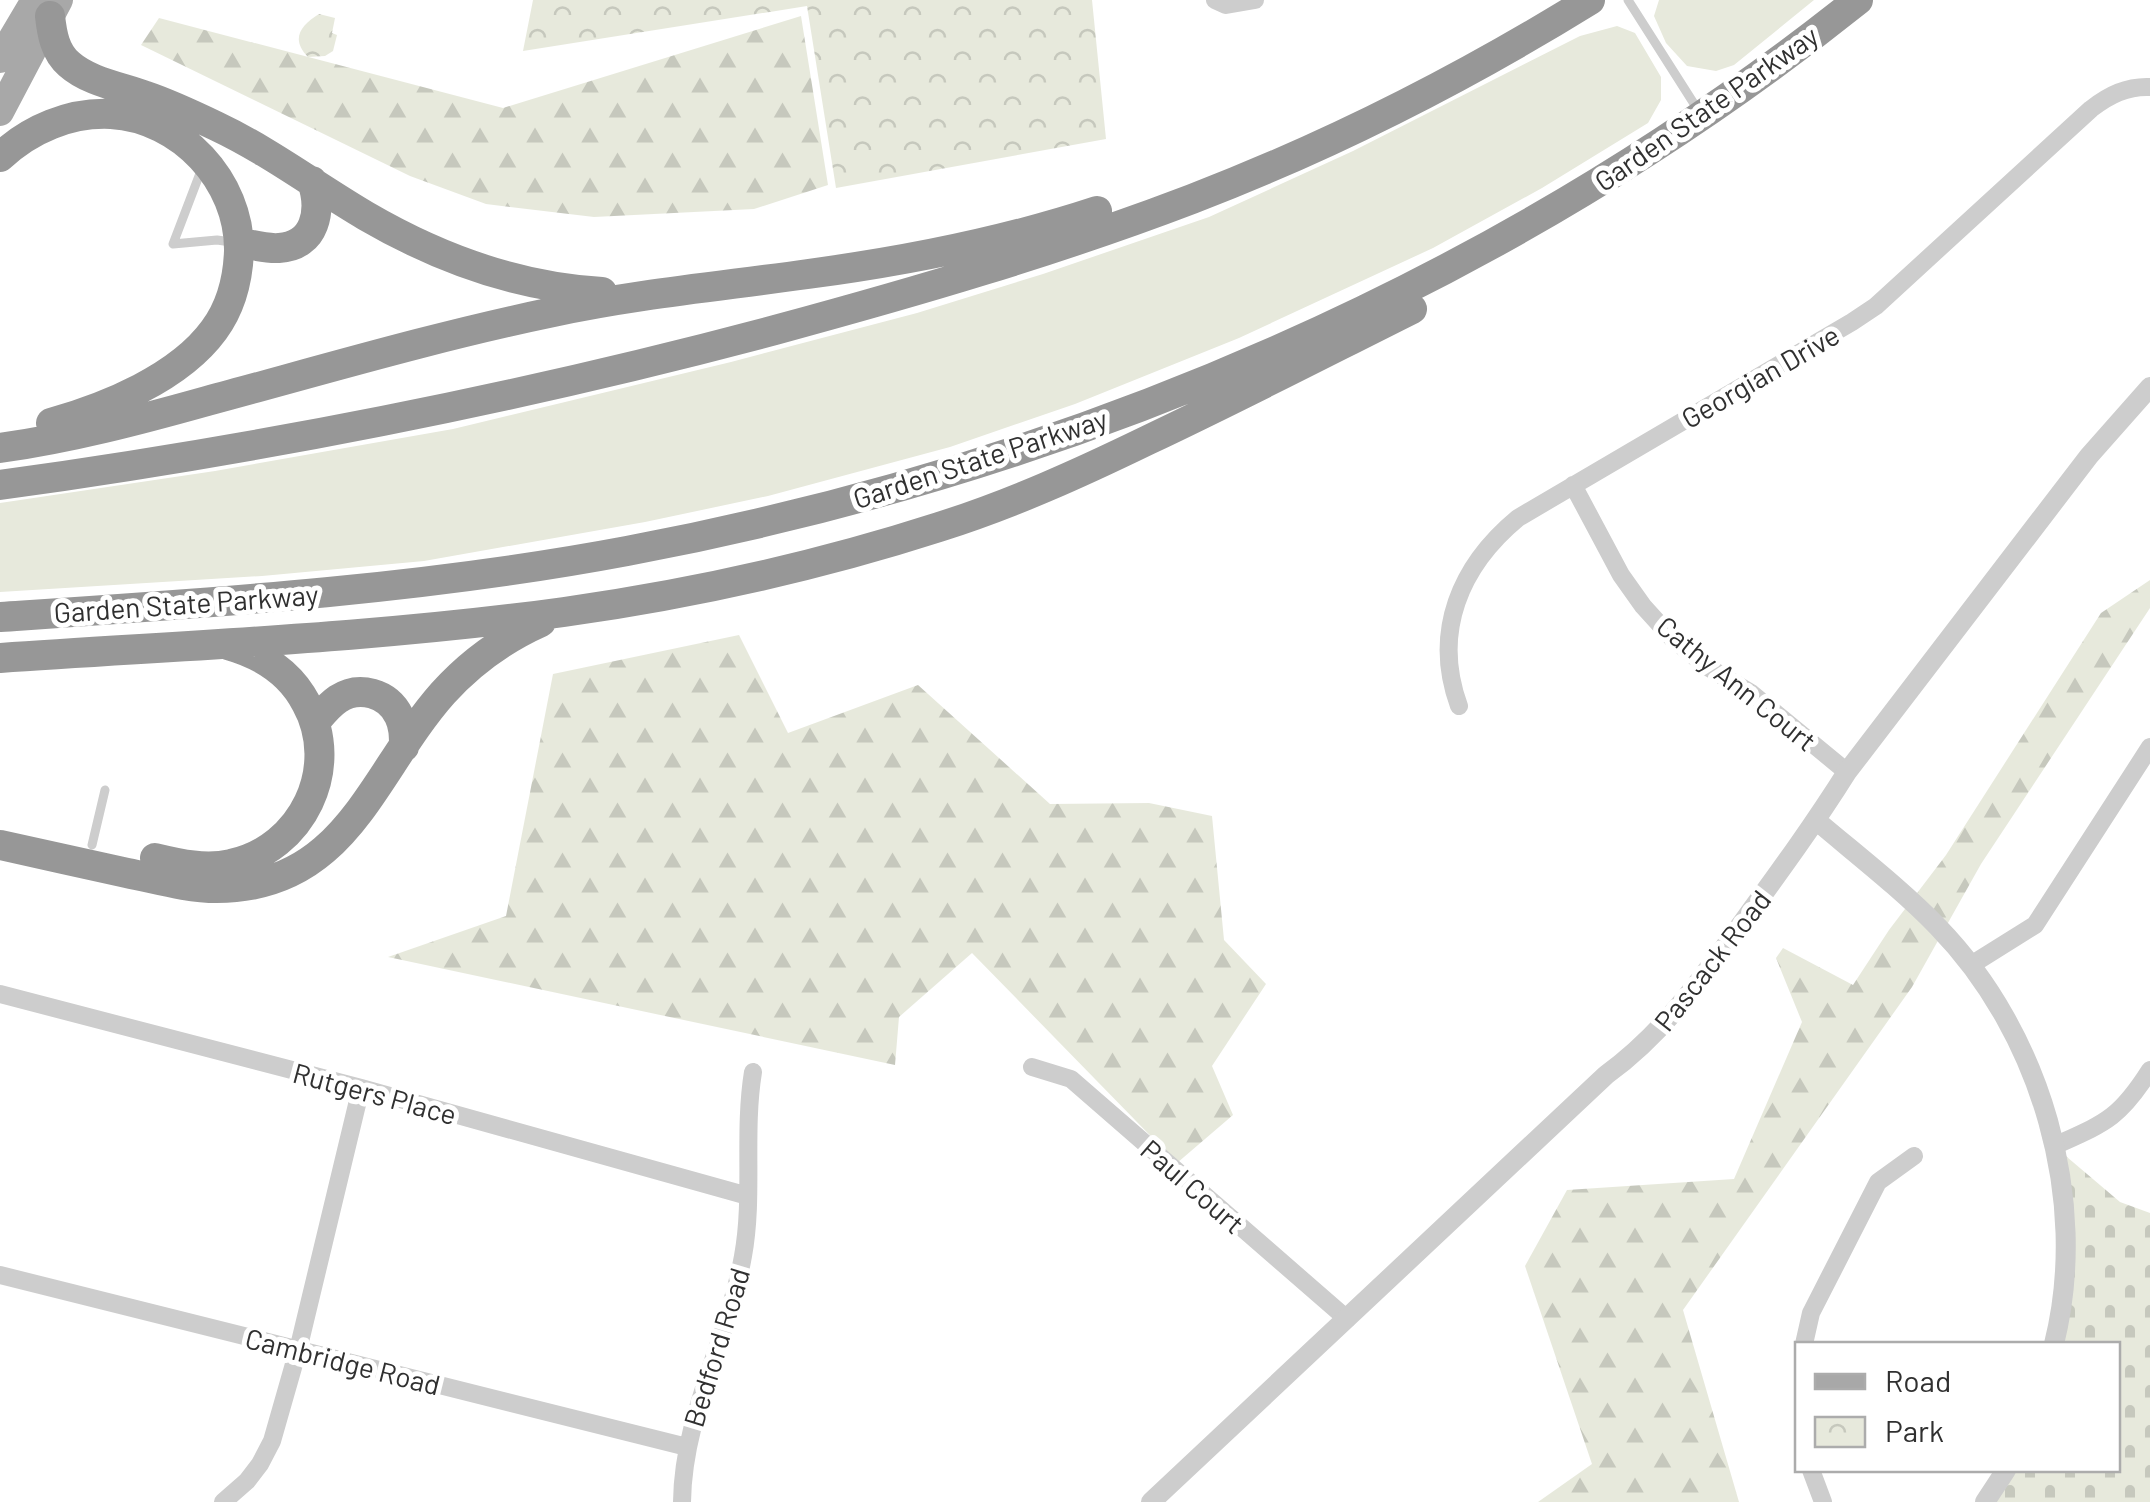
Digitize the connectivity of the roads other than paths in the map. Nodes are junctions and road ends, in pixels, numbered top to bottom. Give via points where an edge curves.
1 (1215, 0) edge
2 (1255, 0) edge
3 (1590, 0) edge
4 (1628, 0) edge
5 (1858, 0) edge
6 (44, 5) edge
7 (0, 33) edge
8 (0, 59) edge
9 (2150, 88) edge
10 (0, 112) edge
11 (1702, 116) junction
12 (1320, 144) junction
13 (0, 157) edge
14 (205, 161) junction
15 (312, 181) junction
16 (1528, 225) junction
17 (239, 242) junction
18 (645, 294) junction
19 (2150, 388) edge
20 (0, 437) edge
21 (0, 448) edge
22 (0, 485) edge
23 (1573, 485) junction
24 (566, 612) junction
25 (0, 617) edge
26 (220, 642) junction
27 (0, 658) edge
28 (1459, 706) dead end
29 (315, 722) junction
30 (404, 747) junction
31 (2150, 747) edge
32 (1847, 772) junction
33 (105, 790) dead end
34 (1816, 821) junction
35 (0, 825) edge
36 (0, 845) edge
37 (92, 845) junction
38 (1970, 965) junction
39 (0, 994) edge
40 (1032, 1067) dead end
41 (2150, 1070) edge
42 (753, 1072) dead end
43 (361, 1088) junction
44 (2054, 1146) junction
45 (1914, 1156) dead end
46 (748, 1196) junction
47 (0, 1275) edge
48 (1347, 1319) junction
49 (1804, 1342) edge
50 (2054, 1342) edge
51 (298, 1350) junction
52 (687, 1447) junction
53 (1812, 1472) edge
54 (2005, 1472) edge
55 (222, 1502) edge
56 (682, 1502) edge
57 (1151, 1502) edge
58 (1824, 1502) edge
59 (1984, 1502) edge

1 - 2 street via 1226,6
3 - 12 highway via 1444,84
4 - 11 lane
5 - 11 highway, Garden State Parkway
6 - 7 main road
6 - 8 main road
6 - 10 main road
6 - 15 highway via 59,54 78,71 218,126
9 - 23 street, Georgian Drive via 2106,98 1864,314
11 - 16 highway, Garden State Parkway
12 - 18 highway via 965,248
12 - 22 highway via 1194,198 1019,259 707,348 422,413
13 - 14 highway via 58,122 112,114 163,130
14 - 17 highway via 226,191
14 - 17 lane via 173,244
15 - 17 highway via 316,221 302,241 282,248
15 - 18 highway via 457,261 560,287
16 - 24 highway via 1412,309 1034,493 849,554
16 - 25 highway, Garden State Parkway via 1221,375 1044,441 830,505 626,551 424,582
17 - 20 highway via 225,313 189,357 100,406
18 - 21 highway via 506,322 121,425
19 - 32 street, Pascack Road via 2089,456
23 - 28 street, Georgian Drive via 1496,536 1463,583 1449,640
23 - 32 street, Cathy Ann Court via 1620,575 1672,638
24 - 26 highway
24 - 30 highway via 489,650 441,696
26 - 27 highway
26 - 29 highway via 273,665 297,689
29 - 30 highway via 345,695 374,694 398,713
29 - 37 highway via 319,768 311,799 294,827 258,856 215,867
30 - 36 highway via 338,838 307,863 255,884 192,886
31 - 38 street via 2035,925
32 - 34 street, Pascack Road
33 - 37 lane
34 - 38 street via 1904,895
34 - 48 street, Pascack Road via 1659,1030
35 - 37 highway
38 - 44 street via 2024,1054
39 - 43 street, Rutgers Place
40 - 48 street, Paul Court via 1071,1080
41 - 44 street via 2118,1113
42 - 46 street, Bedford Road
43 - 46 street, Rutgers Place
43 - 51 street
44 - 50 street via 2065,1237
45 - 49 street via 1878,1182 1811,1313
46 - 52 street, Bedford Road via 736,1290
47 - 51 street, Cambridge Road
48 - 57 street, Pascack Road
51 - 52 street, Cambridge Road
51 - 55 street via 272,1441 247,1481
52 - 56 street, Bedford Road
53 - 58 street
54 - 59 street

